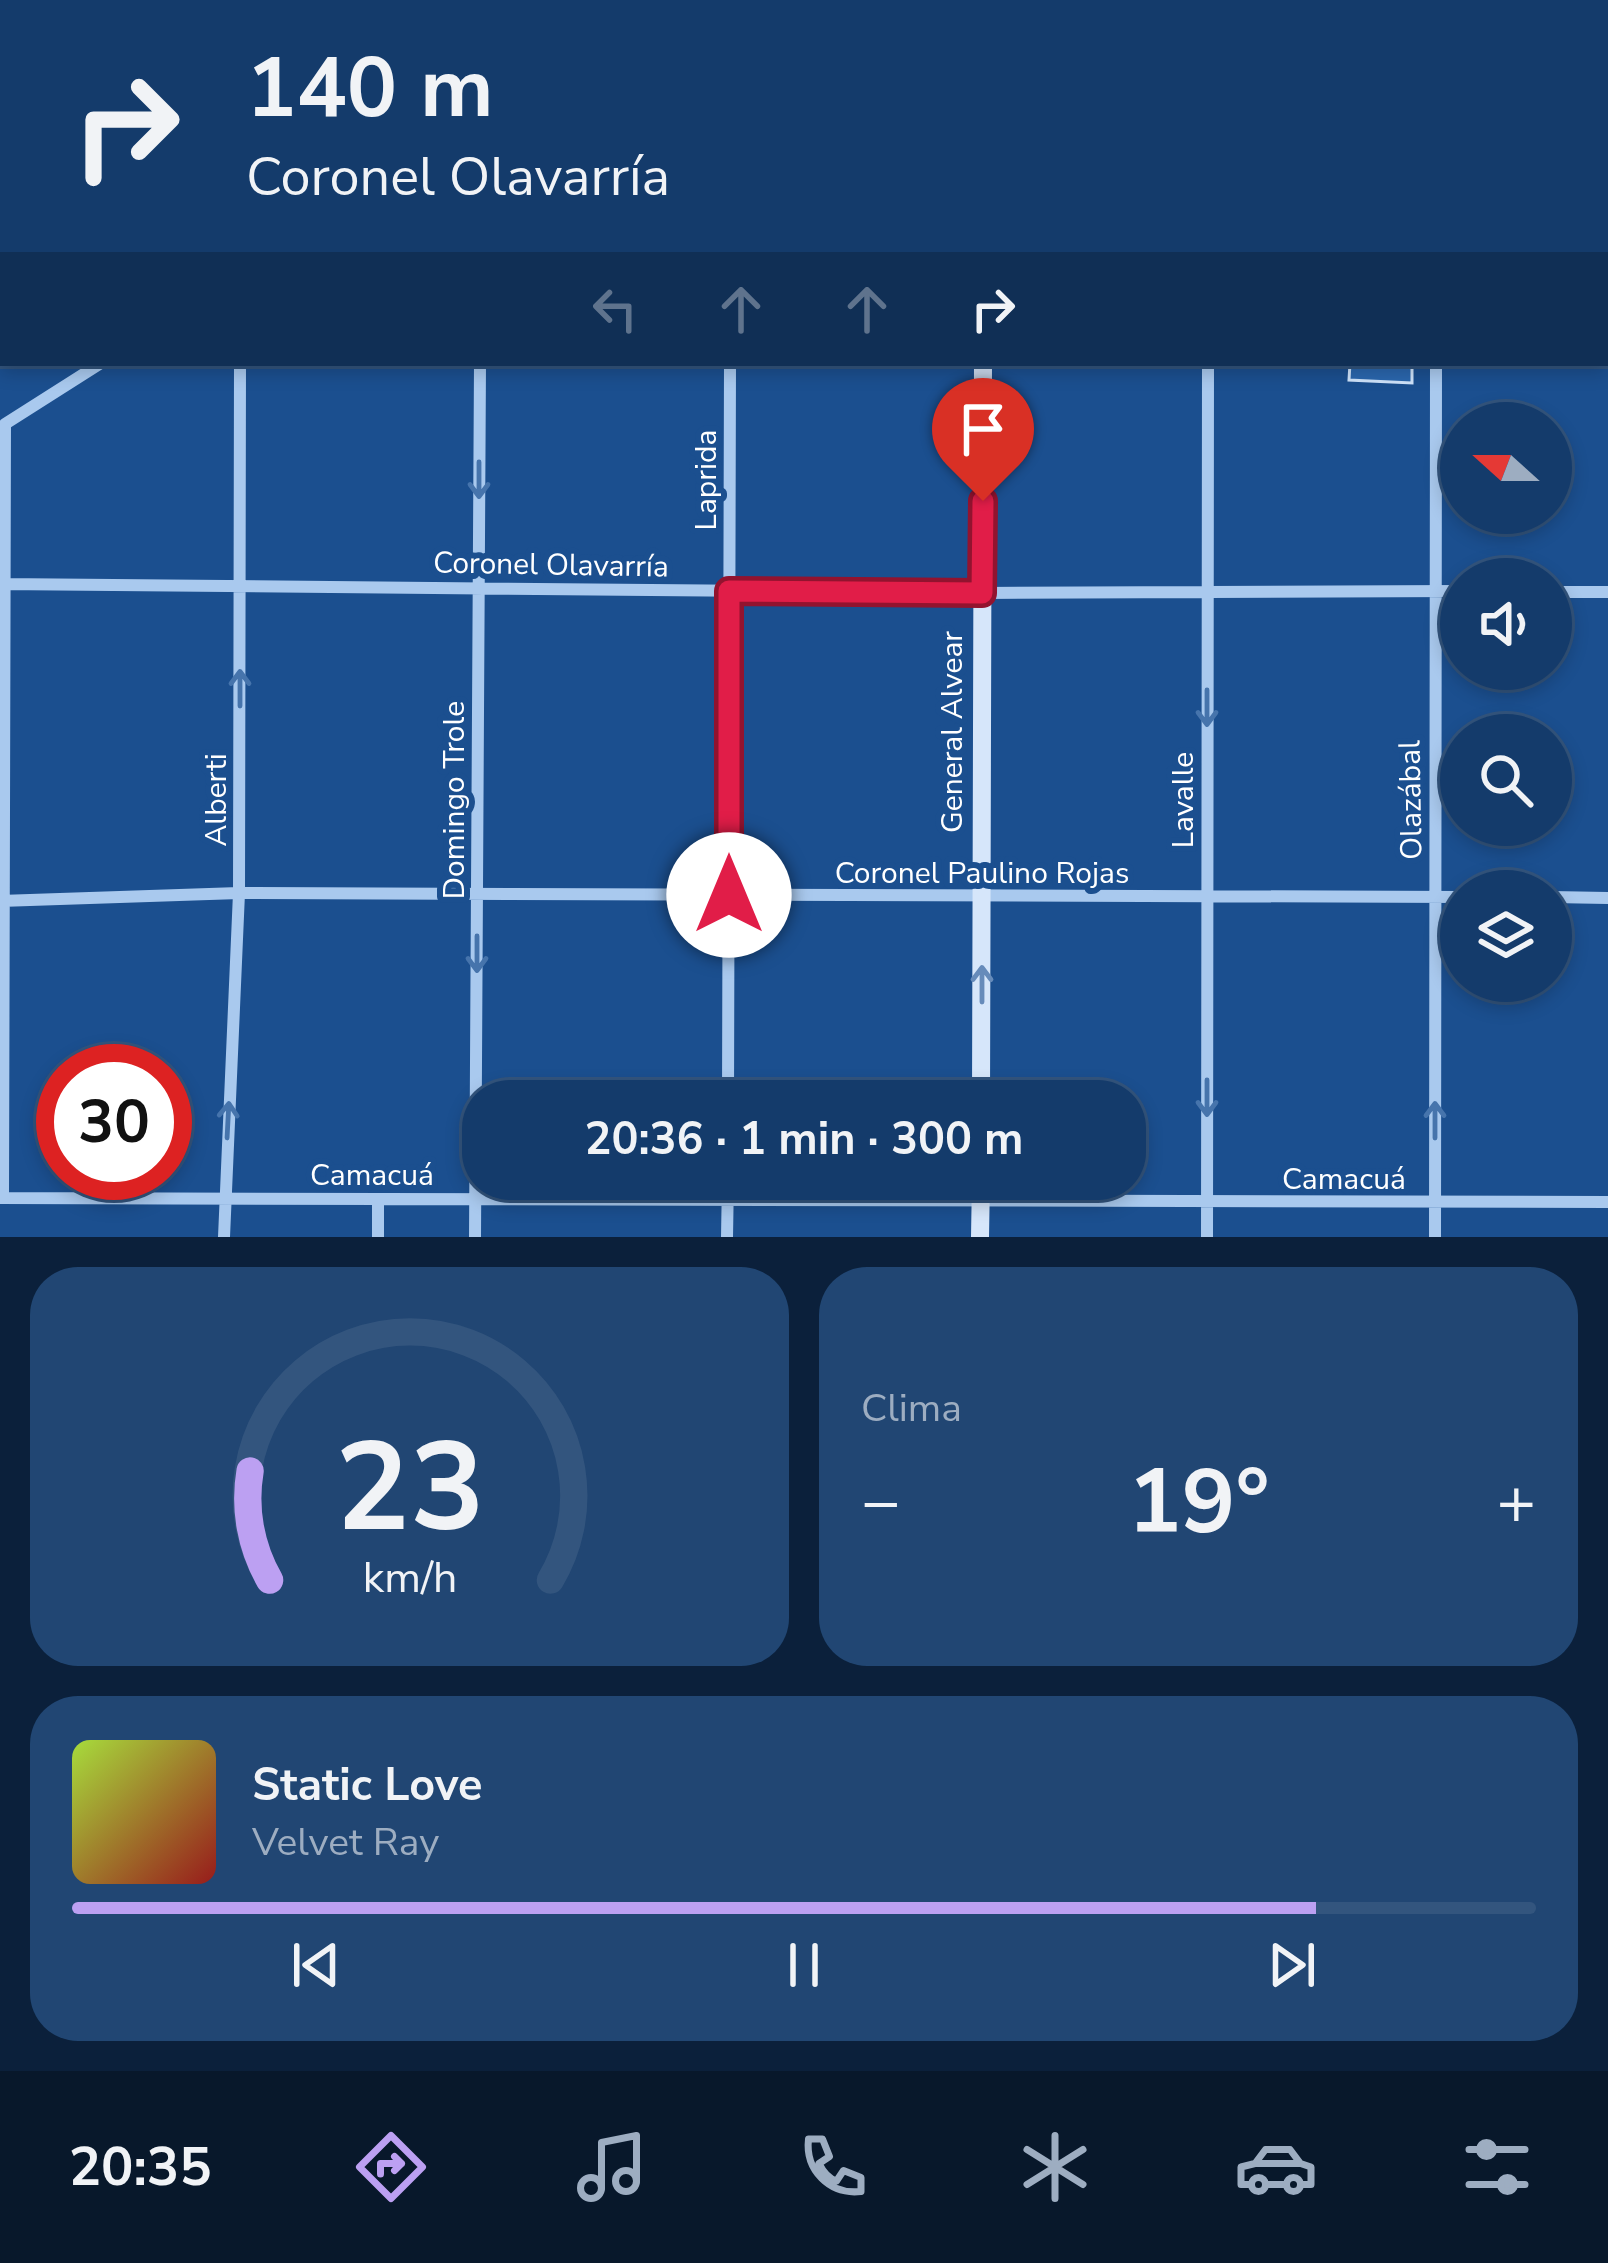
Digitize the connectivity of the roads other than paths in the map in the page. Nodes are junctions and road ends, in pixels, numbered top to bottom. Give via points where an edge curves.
1 (96, 366) edge
2 (240, 366) edge
3 (479, 366) edge
4 (730, 366) edge
5 (983, 366) edge
6 (1208, 366) edge
7 (1436, 366) edge
8 (3, 423) edge
9 (2, 584) edge
10 (241, 587) junction
11 (478, 588) junction
12 (729, 591) junction
13 (1208, 591) junction
14 (1431, 591) junction
15 (1440, 591) edge
16 (1572, 592) edge
17 (1608, 592) edge
18 (982, 593) junction
19 (239, 893) junction
20 (478, 894) junction
21 (729, 895) junction
22 (1207, 897) junction
23 (1436, 897) junction
24 (1440, 897) edge
25 (982, 898) junction
26 (1572, 898) edge
27 (1608, 898) edge
28 (1, 900) edge
29 (476, 1080) edge
30 (728, 1080) edge
31 (981, 1080) edge
32 (2, 1198) edge
33 (224, 1198) junction
34 (378, 1199) junction
35 (462, 1199) edge
36 (475, 1200) edge
37 (728, 1200) edge
38 (897, 1200) edge
39 (981, 1201) junction
40 (1608, 1202) edge
41 (1207, 1203) junction
42 (1435, 1203) junction
43 (224, 1237) edge
44 (379, 1237) edge
45 (476, 1237) edge
46 (727, 1237) edge
47 (980, 1237) edge
48 (1207, 1237) edge
49 (1435, 1237) edge

1 - 8 street
2 - 10 street, Alberti
3 -> 11 street, Domingo Trole
4 - 12 street, Laprida
5 - 18 street, General Alvear
6 - 13 street, Lavalle
7 - 14 street, Olazábal
8 - 9 street
9 - 10 street, Coronel Olavarría
9 - 28 street
10 - 11 street, Coronel Olavarría
19 -> 10 street, Alberti
11 - 12 street, Coronel Olavarría
11 - 20 street, Domingo Trole
12 - 18 street, Coronel Olavarría
12 - 21 street, Laprida
13 - 14 street, Coronel Olavarría
13 - 18 street, Coronel Olavarría
13 -> 22 street, Lavalle
14 - 15 street, Coronel Olavarría
14 - 23 street, Olazábal
16 - 17 street
18 - 25 street, General Alvear
19 - 20 street, Coronel Paulino Rojas
19 - 28 street, Coronel Paulino Rojas
33 -> 19 street, Alberti
20 - 21 street, Coronel Paulino Rojas
20 -> 29 street, Domingo Trole
21 - 25 street, Coronel Paulino Rojas
21 - 30 street, Laprida
22 - 23 street, Coronel Paulino Rojas
22 - 25 street, Coronel Paulino Rojas
22 -> 41 street, Lavalle
23 - 24 street, Coronel Paulino Rojas
42 -> 23 street, Olazábal
31 -> 25 street, General Alvear
26 - 27 street
28 - 32 street
32 - 33 street, Camacuá
33 - 34 street, Camacuá
33 - 43 street, Alberti
34 - 35 street, Camacuá
34 - 44 street
36 - 45 street, Domingo Trole
37 - 46 street
38 - 39 street, Camacuá
39 - 41 street, Camacuá
39 - 47 street
40 - 42 street, Camacuá
41 - 42 street, Camacuá
41 - 48 street, Lavalle
42 - 49 street, Olazábal

